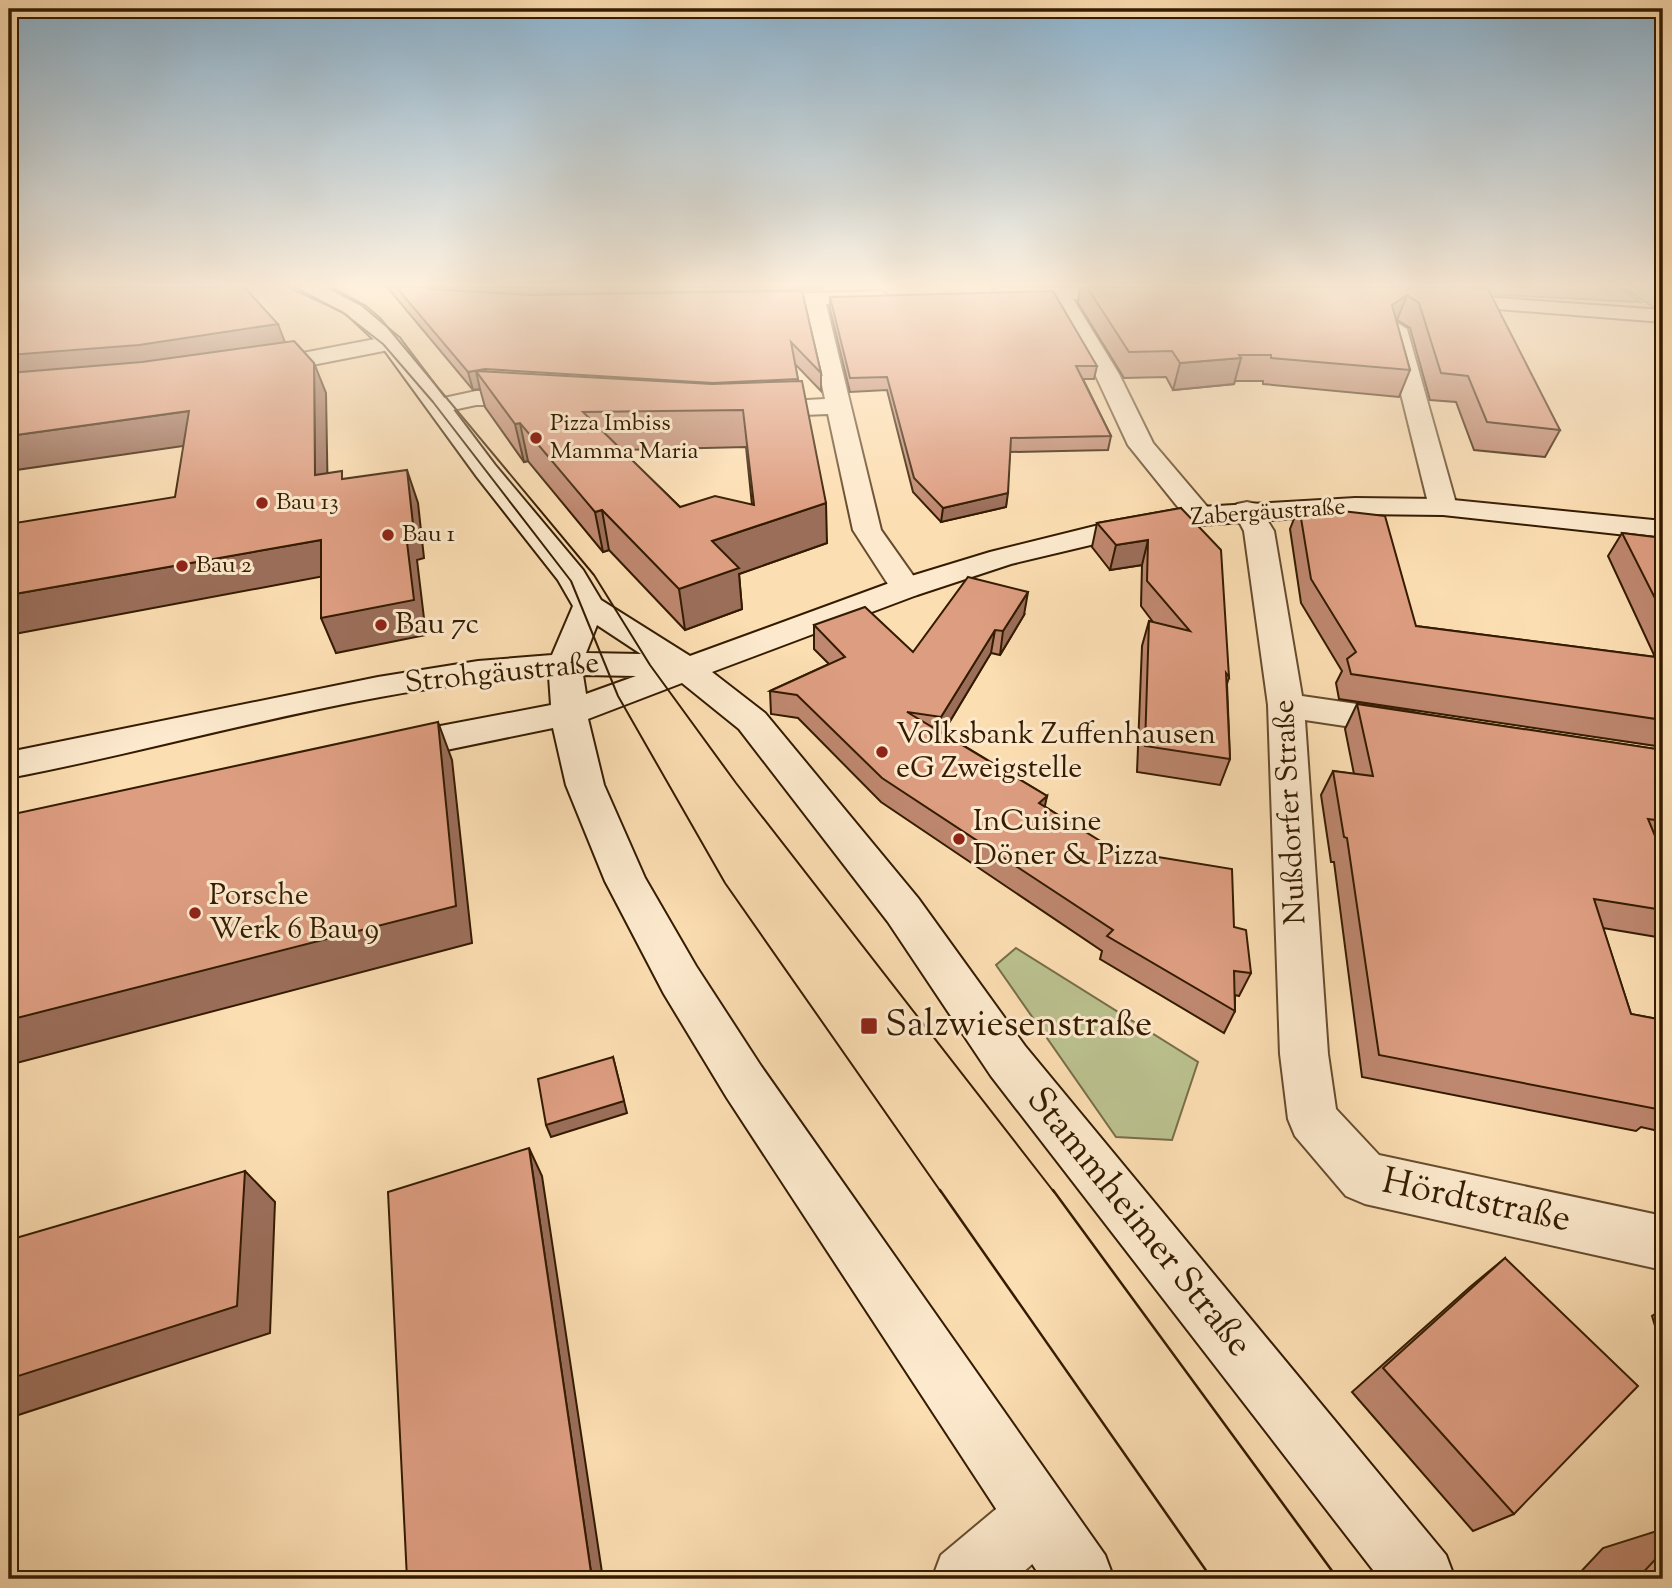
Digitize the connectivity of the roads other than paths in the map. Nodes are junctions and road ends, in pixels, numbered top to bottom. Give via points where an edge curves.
1 (296, 361) edge
2 (405, 361) edge
3 (827, 361) edge
4 (1099, 361) edge
5 (1404, 361) edge
6 (239, 372) edge
7 (556, 399) edge
8 (439, 406) junction
9 (837, 406) junction
10 (729, 411) edge
11 (1443, 507) junction
12 (1247, 510) junction
13 (1200, 516) junction
14 (1663, 530) edge
15 (906, 588) junction
16 (589, 606) junction
17 (565, 663) junction
18 (685, 668) junction
19 (1286, 705) junction
20 (569, 713) junction
21 (1434, 727) edge
22 (355, 755) edge
23 (9, 765) edge
24 (1313, 1119) joint
25 (1663, 1243) edge
26 (1037, 1517) junction
27 (965, 1579) edge
28 (1081, 1579) edge
29 (1422, 1579) edge

1 - 6 street
2 - 8 street, Stammheimer Straße
3 - 9 street
4 - 13 street via 1141,445
5 - 11 street
7 - 8 street via 476,398
8 - 16 street, Stammheimer Straße
9 - 10 street
9 - 15 street via 867,530
11 - 12 street, Zabergäustraße
11 - 14 street, Zabergäustraße
12 - 13 street, Zabergäustraße
12 - 19 street, Nußdorfer Straße via 1259,531
13 - 15 street, Zabergäustraße via 1099,534
15 - 18 street, Zabergäustraße
16 - 17 street
16 - 18 street, Stammheimer Straße
17 - 18 street, Strohgäustraße
17 - 20 street
17 - 23 street, Strohgäustraße via 409,682
18 - 20 street, Strohgäustraße
18 - 29 street, Stammheimer Straße via 752,721 903,910 1008,1061
19 - 21 street
19 - 24 street, Nußdorfer Straße via 1304,1054
20 - 22 street, Strohgäustraße
20 - 26 street via 594,810 625,881 680,980
24 - 25 street, Hördtstraße via 1365,1178
26 - 27 street
26 - 28 street

